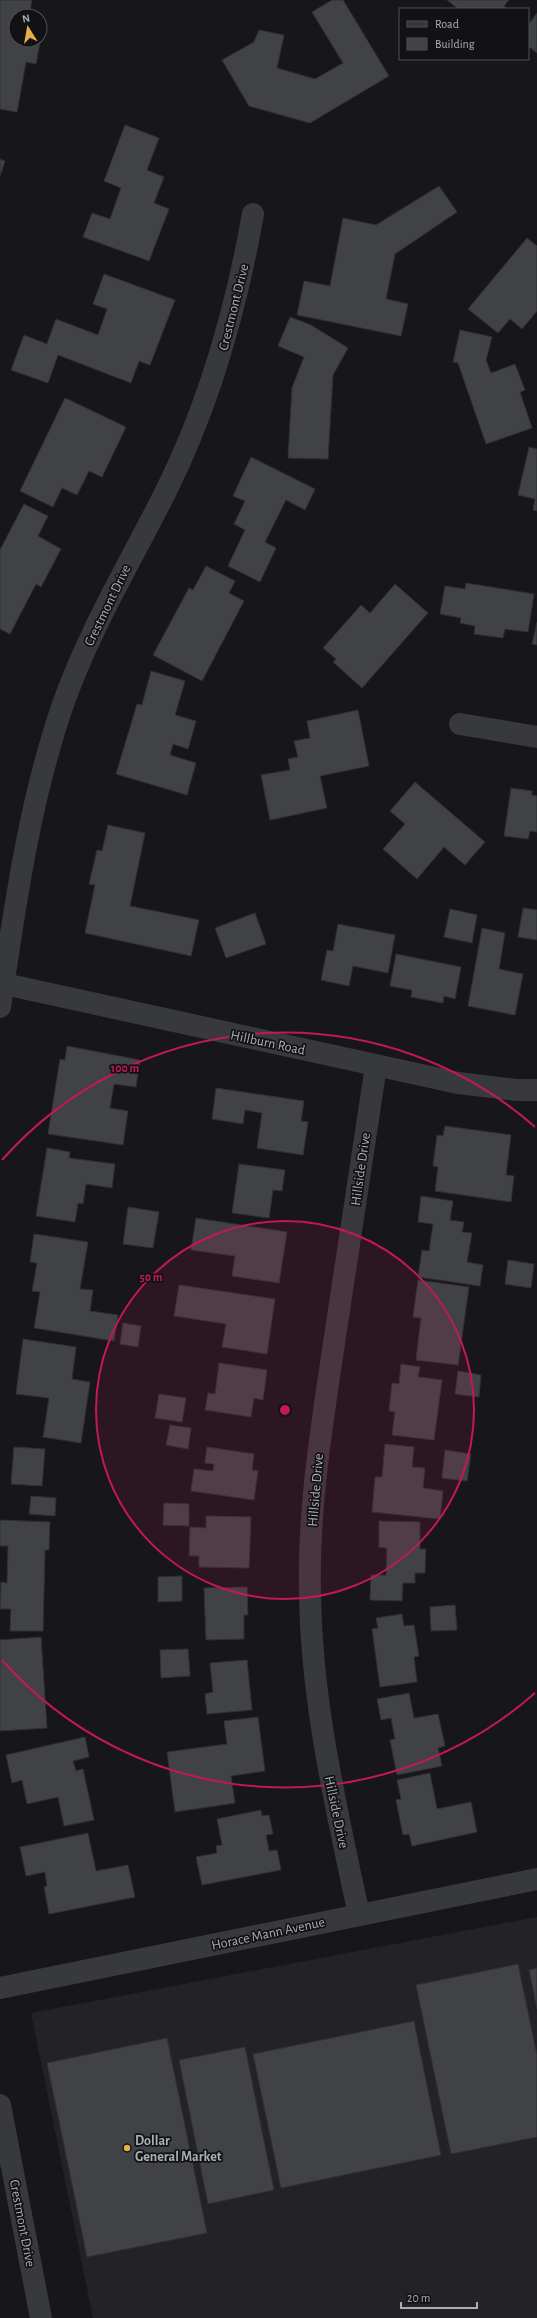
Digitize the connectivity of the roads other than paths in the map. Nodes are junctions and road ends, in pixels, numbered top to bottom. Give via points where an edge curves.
1 (253, 214) dead end
2 (460, 724) dead end
3 (537, 737) edge
4 (2, 983) edge
5 (0, 1007) edge
6 (376, 1066) junction
7 (537, 1090) edge
8 (537, 1879) edge
9 (358, 1915) junction
10 (0, 1988) edge
11 (0, 2105) edge
12 (42, 2318) edge

1 - 4 street, Crestmont Drive via 231,318 200,415 167,490 89,639 62,706 38,784
2 - 3 street
4 - 5 street, Crestmont Drive
4 - 6 street, Hillburn Road
6 - 7 street, Hillburn Road via 458,1083
6 - 9 street, Hillside Drive via 320,1441 312,1507 310,1591 314,1674 322,1740
8 - 9 street, Horace Mann Avenue
9 - 10 street, Horace Mann Avenue
11 - 12 street, Crestmont Drive

